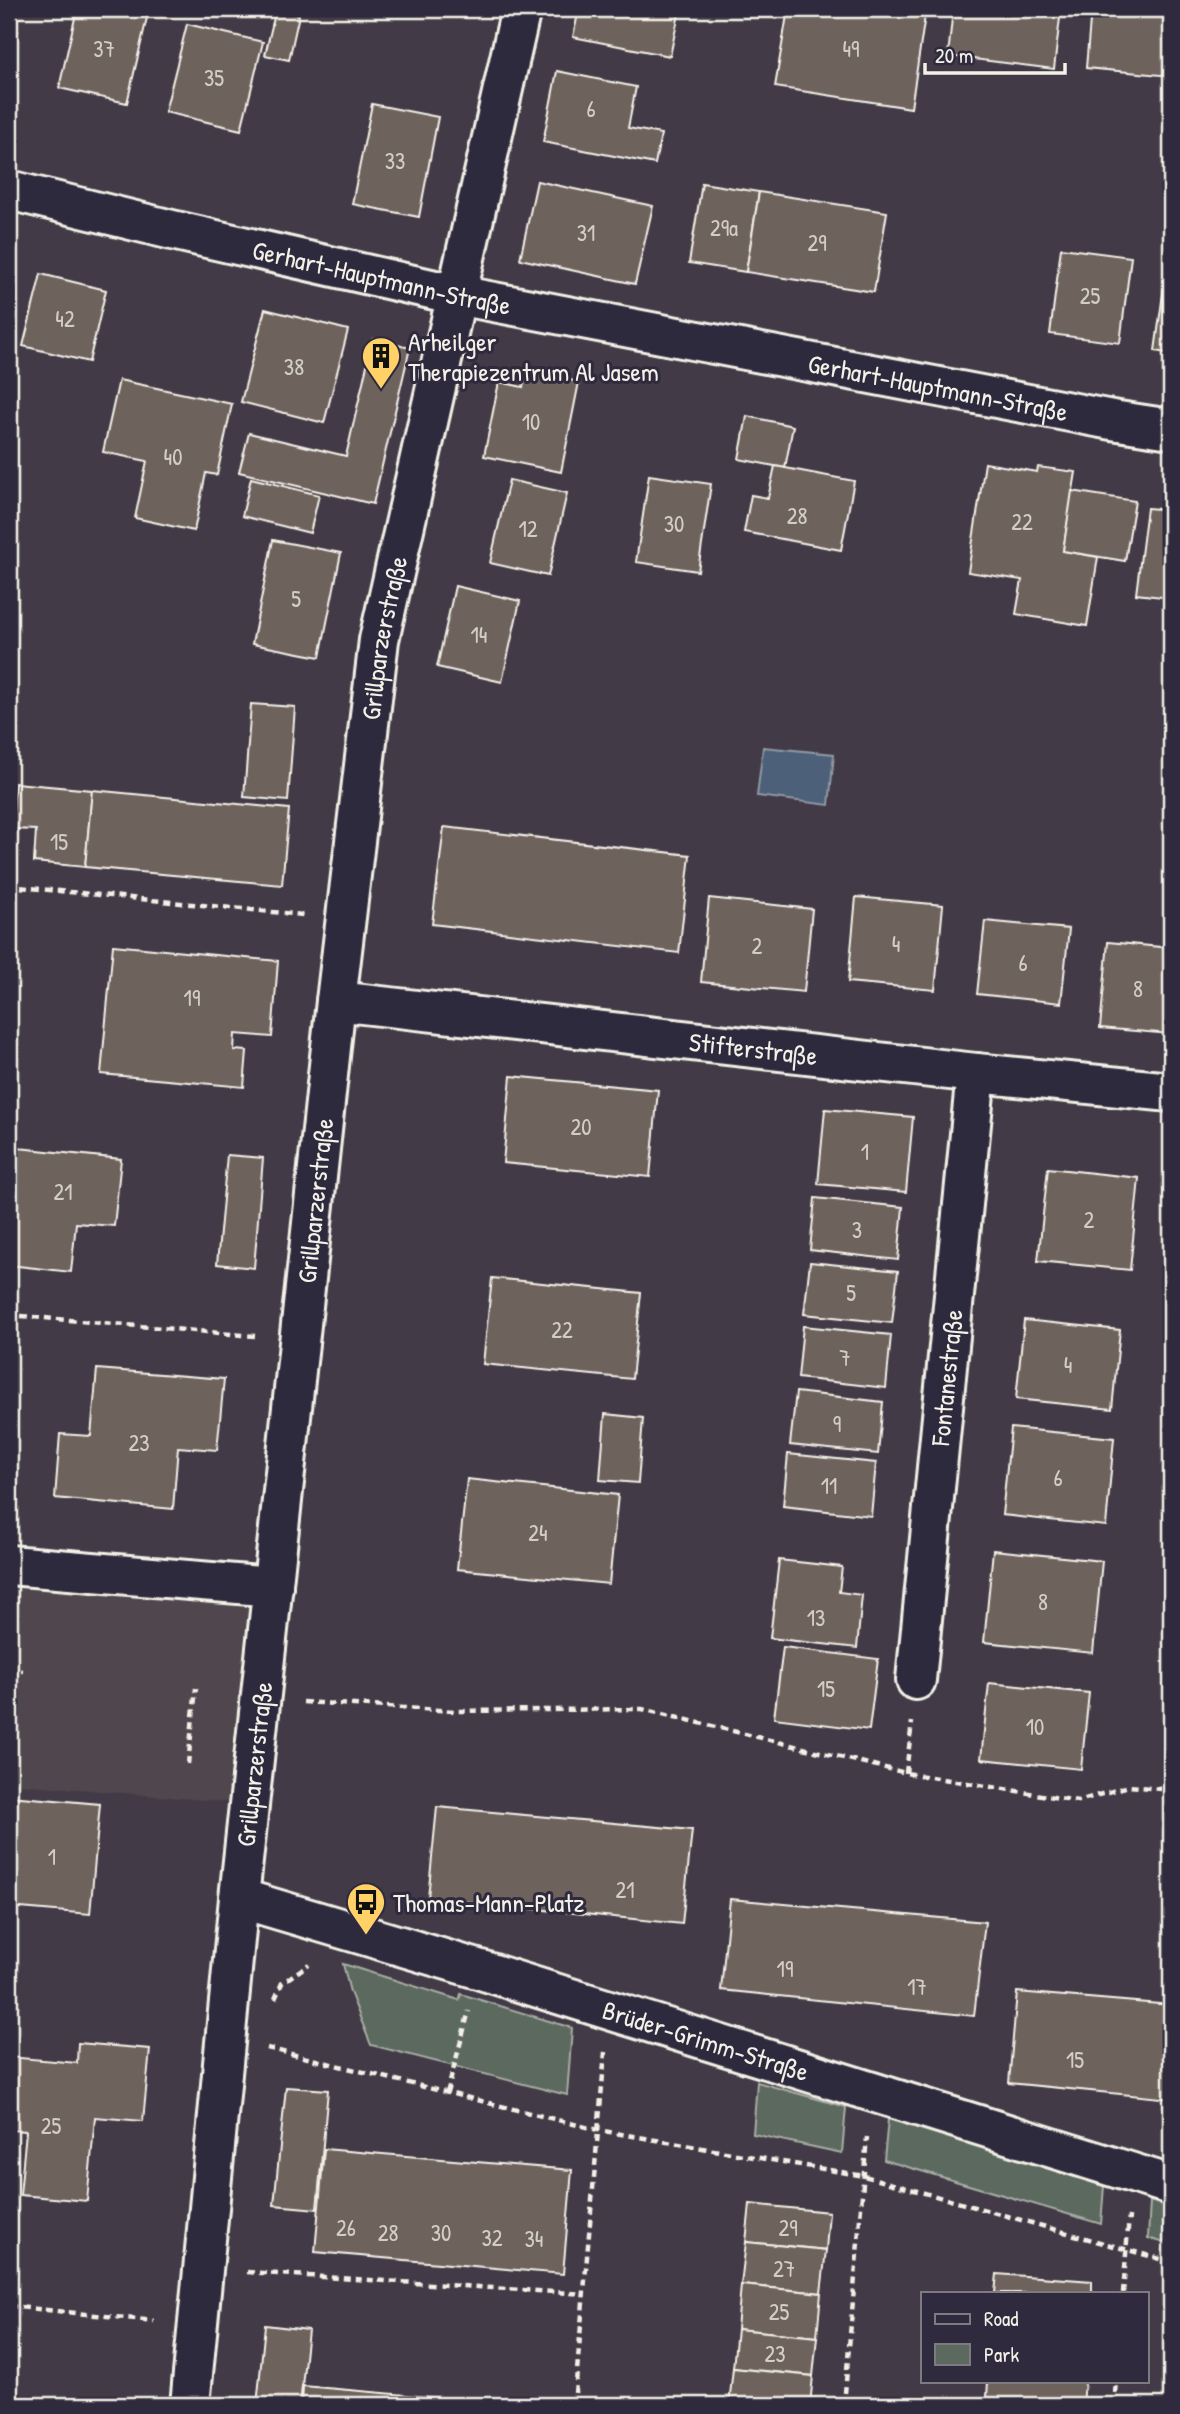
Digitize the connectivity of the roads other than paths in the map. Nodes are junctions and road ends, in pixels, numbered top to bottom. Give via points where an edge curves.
1 (521, 9) edge
2 (9, 190) edge
3 (457, 295) junction
4 (1171, 429) edge
5 (336, 1001) junction
6 (976, 1073) junction
7 (1171, 1092) edge
8 (9, 1565) edge
9 (273, 1587) junction
10 (916, 1680) road end
11 (239, 1898) junction
12 (1171, 2185) edge
13 (190, 2405) edge

1 - 3 street, Grillparzerstraße
2 - 3 street, Gerhart-Hauptmann-Straße
3 - 4 street, Gerhart-Hauptmann-Straße
3 - 5 street, Grillparzerstraße via 379,640
5 - 6 street, Stifterstraße
5 - 9 street, Grillparzerstraße
6 - 7 street, Stifterstraße
6 - 10 street, Fontanestraße
8 - 9 street
9 - 11 street, Grillparzerstraße
11 - 12 street, Brüder-Grimm-Straße
11 - 13 street, Grillparzerstraße

